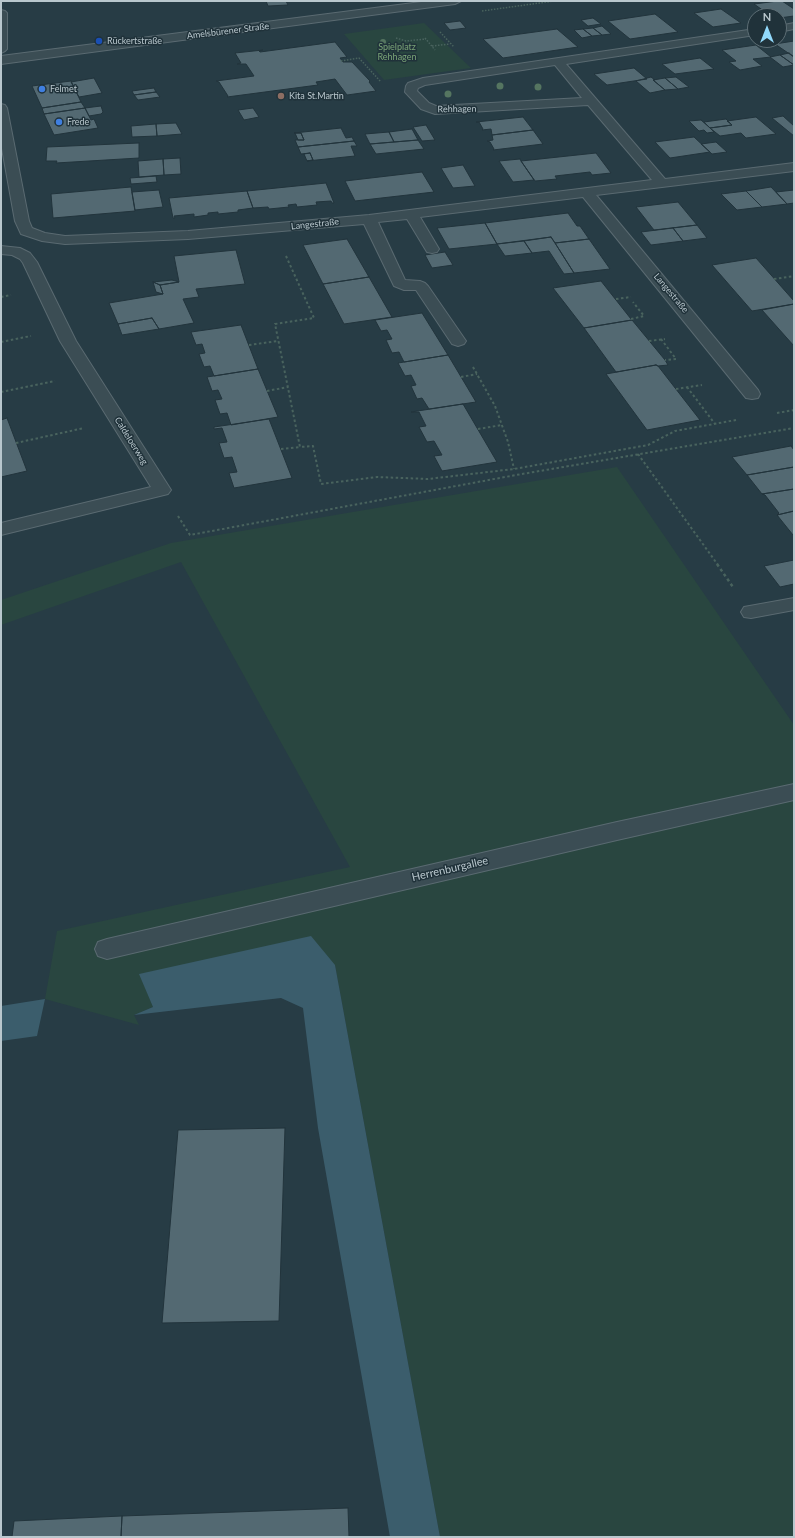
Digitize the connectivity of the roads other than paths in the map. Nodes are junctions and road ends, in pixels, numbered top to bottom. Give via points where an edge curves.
1 (2, 1) edge
2 (455, 1) edge
3 (1, 5) edge
4 (1, 13) edge
5 (747, 33) edge
6 (1, 49) edge
7 (1, 60) edge
8 (558, 62) junction
9 (591, 101) junction
10 (1, 108) edge
11 (794, 167) edge
12 (662, 184) junction
13 (588, 194) junction
14 (411, 214) junction
15 (370, 219) junction
16 (8, 250) edge
17 (432, 250) dead end
18 (458, 341) road end
19 (752, 394) dead end
20 (1, 529) edge
21 (794, 604) edge
22 (751, 612) road end
23 (794, 792) edge
24 (107, 949) dead end

1 - 3 street
2 - 7 street, Amelsbürener Straße
4 - 6 street
5 - 8 street
8 - 9 street
8 - 9 street, Rehhagen via 423,82 412,86 412,92 425,106 436,110
9 - 12 street
10 - 15 street, Langestraße via 22,221 26,231 42,238 64,240 188,235
11 - 12 street, Langestraße
12 - 13 street, Langestraße
13 - 14 street, Langestraße
13 - 19 street, Langestraße
14 - 15 street, Langestraße
14 - 17 street
15 - 18 street via 399,283 420,286
16 - 20 street, Caldeloerweg via 25,256 30,262 68,341 162,490
21 - 22 street
23 - 24 street, Herrenburgallee

